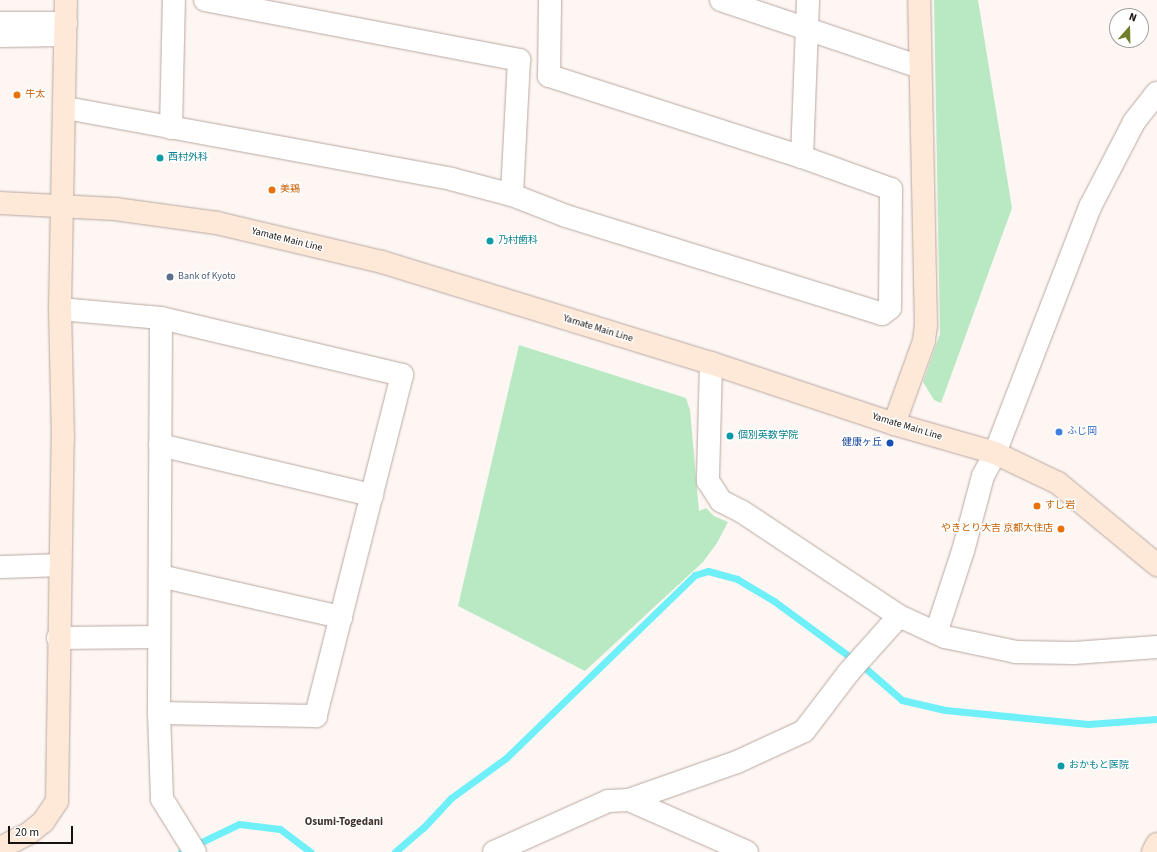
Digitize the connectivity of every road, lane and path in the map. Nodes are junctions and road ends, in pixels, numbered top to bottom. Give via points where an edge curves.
1 (66, 0) edge
2 (174, 0) edge
3 (205, 0) edge
4 (550, 0) edge
5 (721, 0) edge
6 (808, 0) edge
7 (919, 0) edge
8 (0, 23) edge
9 (808, 30) junction
10 (65, 31) junction
11 (0, 40) edge
12 (920, 67) junction
13 (1157, 93) edge
14 (66, 108) junction
15 (171, 128) junction
16 (802, 157) junction
17 (512, 195) junction
18 (0, 202) edge
19 (63, 206) junction
20 (60, 309) junction
21 (161, 318) junction
22 (711, 363) junction
23 (894, 424) junction
24 (160, 445) junction
25 (995, 453) junction
26 (372, 495) junction
27 (1157, 565) edge
28 (60, 566) junction
29 (0, 567) edge
30 (160, 576) junction
31 (900, 616) junction
32 (341, 617) junction
33 (936, 632) junction
34 (159, 637) junction
35 (58, 638) junction
36 (1157, 647) edge
37 (159, 713) junction
38 (629, 800) junction
39 (1157, 844) edge
40 (191, 847) edge
41 (0, 848) edge
42 (494, 852) edge
43 (747, 852) edge
44 (1152, 852) edge

1 - 10 street
2 - 15 street
3 - 17 street via 519,60
4 - 16 street via 549,76
5 - 9 street
6 - 9 street
7 - 12 street
8 - 10 street
9 - 12 street
9 - 16 street
10 - 11 lane
10 - 14 street
12 - 23 street via 926,325 924,341
13 - 25 street via 1134,122 1090,208
14 - 15 street
14 - 19 street
15 - 17 street via 451,179
16 - 17 street via 890,189 890,308 882,314 566,216
18 - 19 street, Yamate Main Line
19 - 20 street
19 - 22 street, Yamate Main Line via 115,209 217,223 382,262
20 - 21 street
20 - 28 street via 63,439
21 - 24 street
21 - 26 street via 402,375
22 - 23 street, Yamate Main Line
22 - 31 street via 708,480 721,501 741,511
23 - 25 street, Yamate Main Line
24 - 26 street
24 - 30 street
25 - 27 street, Yamate Main Line via 1058,483
25 - 33 street via 983,476 963,551
26 - 32 street
28 - 29 street
28 - 35 street
30 - 32 street
30 - 34 street
31 - 33 street
31 - 38 street via 849,672 804,731 737,762
32 - 37 street via 316,716
33 - 36 street via 945,637 1016,652 1074,653
34 - 35 street
34 - 37 street
35 - 41 street via 57,800 43,822 28,834
37 - 40 street via 162,799
38 - 42 street via 608,800
38 - 43 street
39 - 44 street

